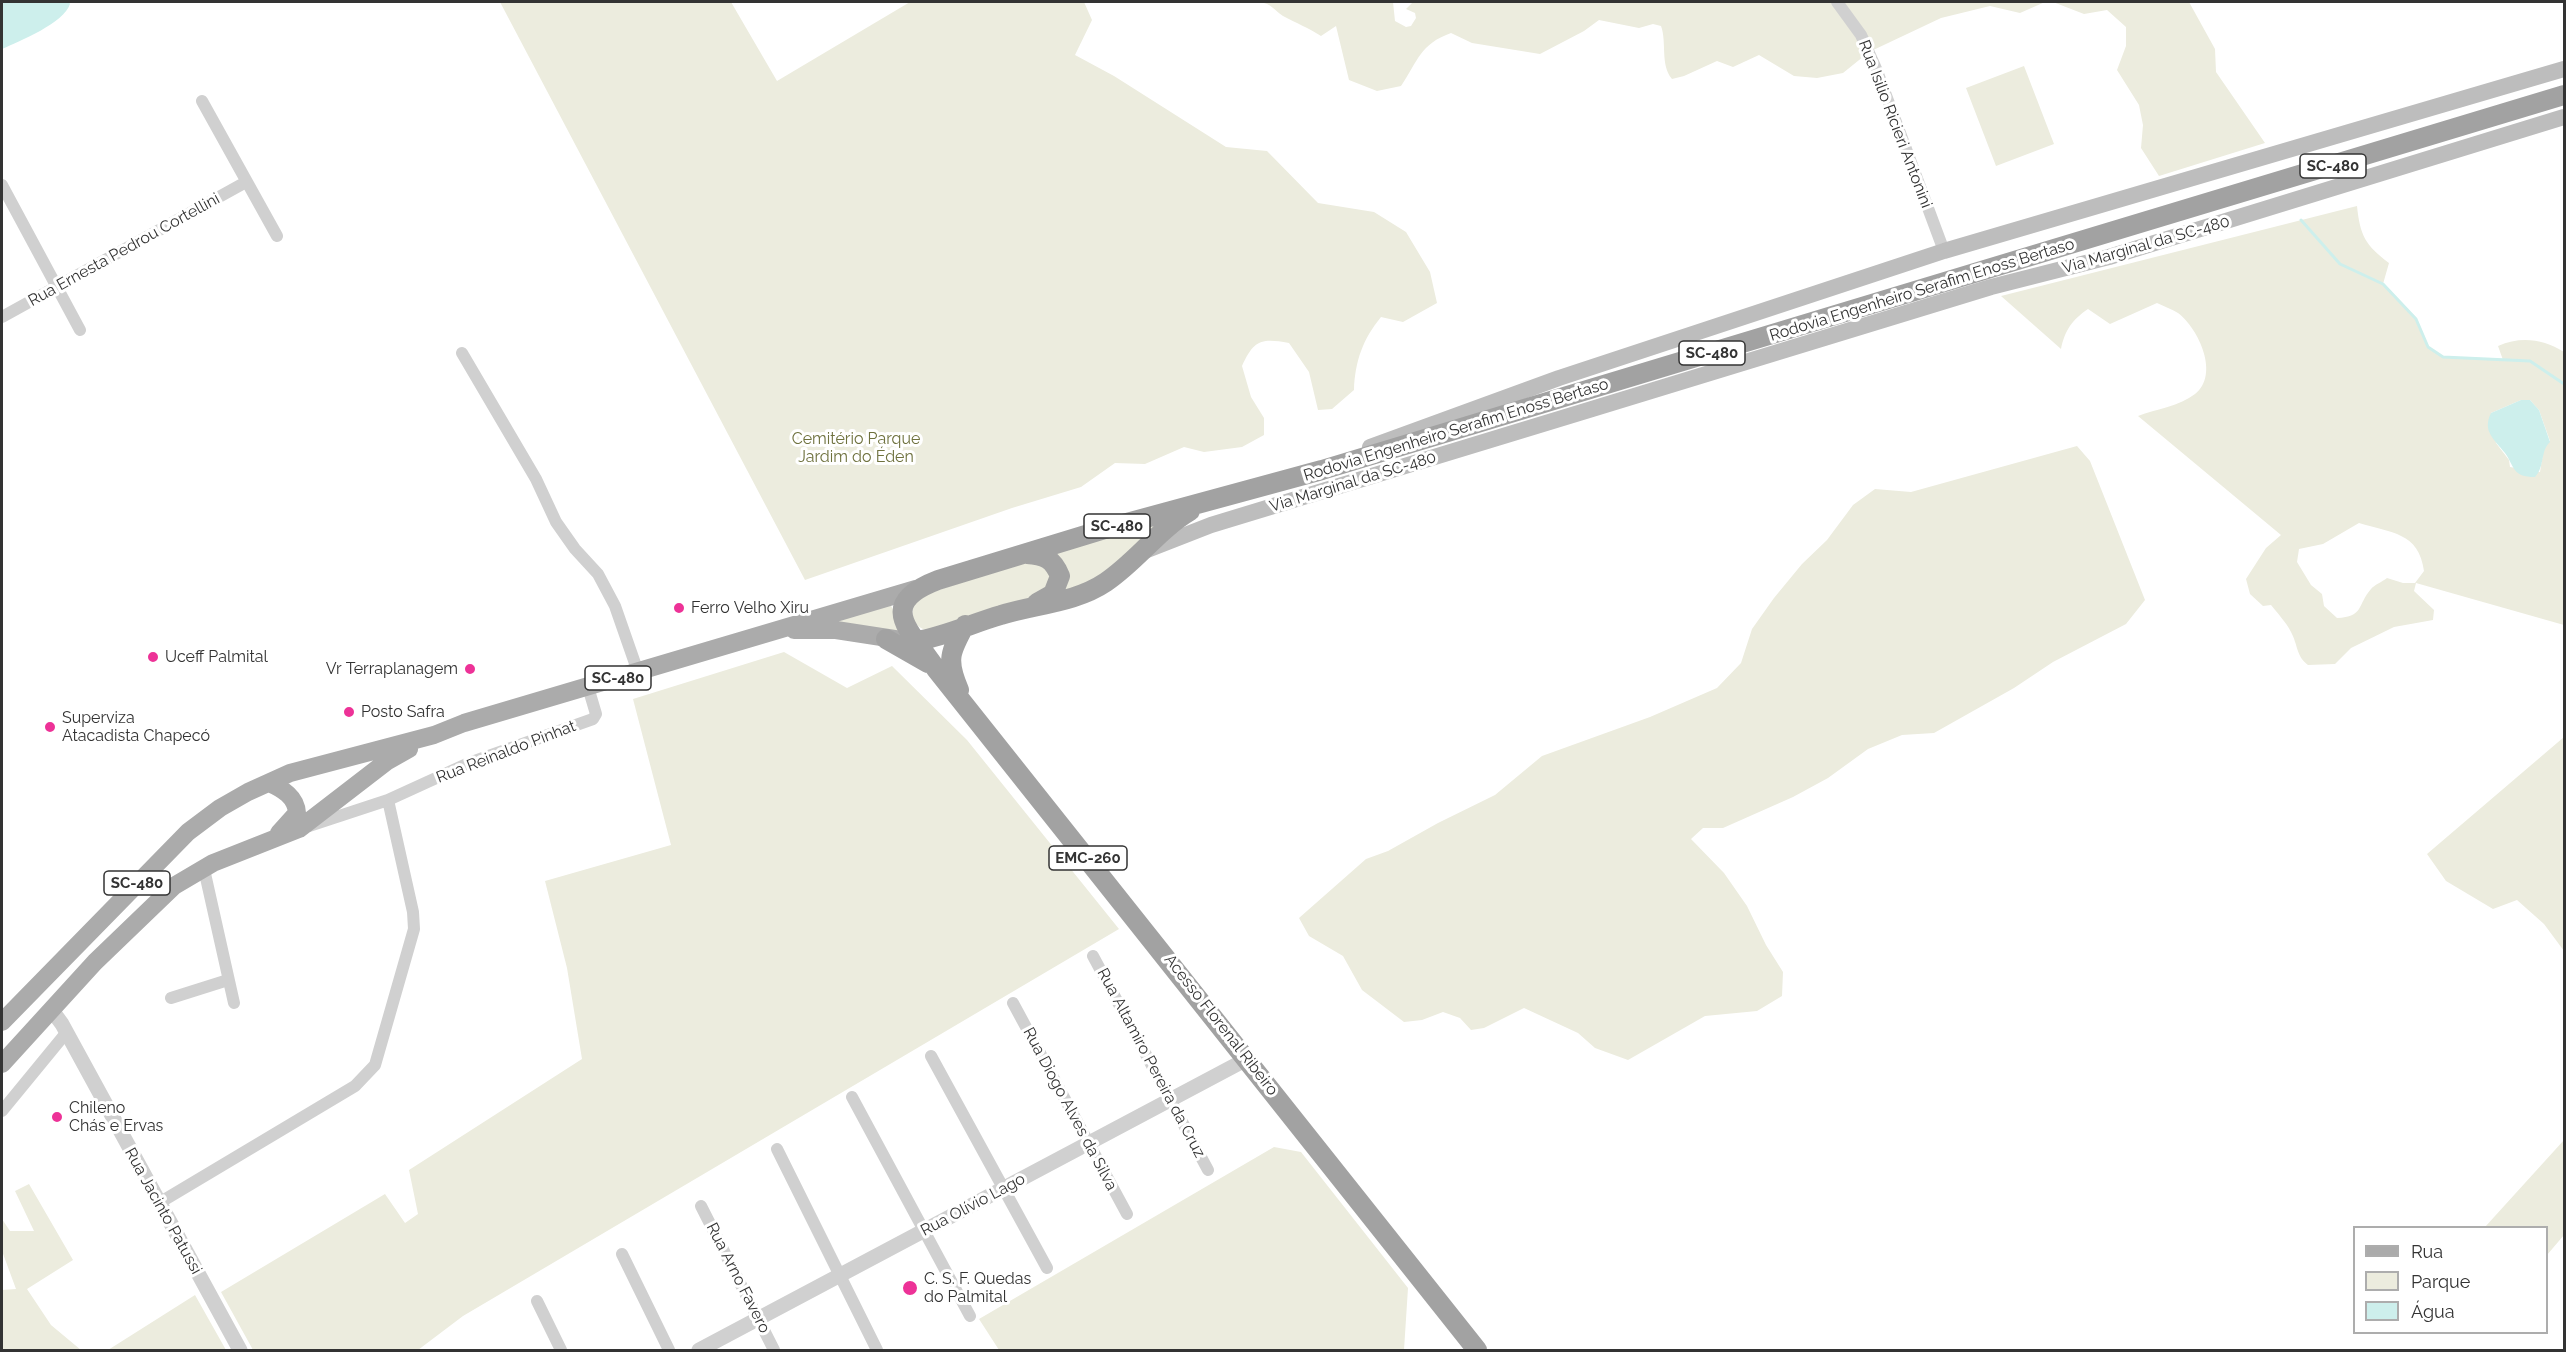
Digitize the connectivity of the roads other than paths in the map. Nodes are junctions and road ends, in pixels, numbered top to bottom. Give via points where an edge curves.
1 (1838, 2) edge
2 (2565, 69) edge
3 (2565, 95) edge
4 (202, 101) dead end
5 (2565, 117) edge
6 (246, 182) junction
7 (3, 191) edge
8 (277, 236) dead end
9 (1944, 251) junction
10 (56, 288) junction
11 (2, 317) edge
12 (80, 330) dead end
13 (462, 353) dead end
14 (1322, 470) junction
15 (1208, 500) junction
16 (1028, 554) junction
17 (1139, 555) junction
18 (916, 589) junction
19 (1029, 606) junction
20 (965, 625) junction
21 (771, 630) junction
22 (886, 639) junction
23 (917, 641) junction
24 (936, 669) junction
25 (638, 672) junction
26 (588, 687) junction
27 (963, 701) junction
28 (434, 735) junction
29 (269, 783) junction
30 (388, 800) junction
31 (299, 829) junction
32 (273, 838) junction
33 (204, 869) junction
34 (1093, 956) dead end
35 (228, 980) junction
36 (171, 998) dead end
37 (234, 1003) dead end
38 (1013, 1003) dead end
39 (51, 1009) junction
40 (2, 1022) edge
41 (66, 1033) junction
42 (931, 1056) dead end
43 (1247, 1059) junction
44 (2, 1064) edge
45 (852, 1097) dead end
46 (1171, 1100) junction
47 (2, 1111) edge
48 (1089, 1143) junction
49 (777, 1149) dead end
50 (1208, 1170) dead end
51 (1004, 1188) junction
52 (159, 1203) junction
53 (701, 1206) dead end
54 (1127, 1214) dead end
55 (924, 1231) junction
56 (622, 1254) dead end
57 (1047, 1268) dead end
58 (840, 1275) junction
59 (537, 1301) dead end
60 (970, 1316) dead end
61 (758, 1319) junction
62 (240, 1350) edge
63 (561, 1350) edge
64 (669, 1350) edge
65 (699, 1350) edge
66 (774, 1350) edge
67 (877, 1350) edge
68 (1477, 1350) edge

1 - 9 street, Rua Isilio Ricieri Antonini via 1861,35 1877,71
2 - 9 main road
3 - 14 highway, Rodovia Engenheiro Serafim Enoss Bertaso / SC-480
4 - 6 street
5 - 17 main road, Via Marginal da SC-480 via 1211,525 1155,545
6 - 8 street
6 - 10 street, Rua Ernesta Pedrou Cortellini
7 - 10 street
9 - 14 main road via 1559,378 1381,443
10 - 11 street, Rua Ernesta Pedrou Cortellini
10 - 12 street
13 - 25 street via 556,522 598,574 615,606
14 - 15 highway, Rodovia Engenheiro Serafim Enoss Bertaso / SC-480
15 - 16 highway, Rodovia Engenheiro Serafim Enoss Bertaso / SC-480
15 - 17 highway, Rodovia Engenheiro Serafim Enoss Bertaso / SC-480 via 1176,519
16 - 18 highway, Rodovia Engenheiro Serafim Enoss Bertaso / SC-480
16 - 19 highway via 1050,559 1060,576 1053,594
17 - 19 highway, Rodovia Engenheiro Serafim Enoss Bertaso / SC-480 via 1087,593
18 - 21 main road, Rodovia Engenheiro Serafim Enoss Bertaso / SC-480
18 - 23 highway, Acesso Florenal Ribeiro / EMC-260 via 902,611
19 - 20 highway, Rodovia Engenheiro Serafim Enoss Bertaso / SC-480
20 - 23 highway, SC-480 via 937,638
20 - 27 highway, Acesso Florenal Ribeiro / EMC-260 via 950,657
21 - 22 main road, Rodovia Engenheiro Serafim Enoss Bertaso / SC-480 via 836,630
21 - 25 main road, Rodovia Engenheiro Serafim Enoss Bertaso / SC-480
22 - 23 main road, Rodovia Engenheiro Serafim Enoss Bertaso / SC-480
22 - 24 highway
23 - 24 highway, Acesso Florenal Ribeiro / EMC-260
24 - 27 highway, Acesso Florenal Ribeiro / EMC-260
25 - 26 main road, Rodovia Engenheiro Serafim Enoss Bertaso / SC-480
26 - 28 main road, Rodovia Engenheiro Serafim Enoss Bertaso / SC-480
26 - 30 street, Rua Reinaldo Pinhat via 596,714 593,719 469,763
27 - 43 highway, Acesso Florenal Ribeiro / EMC-260
28 - 29 main road, Rodovia Engenheiro Serafim Enoss Bertaso / SC-480 via 316,765
28 - 31 main road, Rodovia Engenheiro Serafim Enoss Bertaso via 386,762
29 - 32 main road via 280,788 296,805 297,813
29 - 40 main road, Rodovia Engenheiro Serafim Enoss Bertaso / SC-480 via 202,821 177,842
30 - 31 street
30 - 52 street via 414,929 375,1065 355,1086
31 - 32 main road, Rodovia Engenheiro Serafim Enoss Bertaso
32 - 33 main road, Rodovia Engenheiro Serafim Enoss Bertaso
33 - 35 street
33 - 39 main road, Rodovia Engenheiro Serafim Enoss Bertaso via 174,886 140,916
34 - 46 street, Rua Altamiro Pereira da Cruz
35 - 36 street
35 - 37 street
38 - 48 street, Rua Diogo Alves da Silva
39 - 41 street, Rua Jacinto Patussi
39 - 44 main road, Rodovia Engenheiro Serafim Enoss Bertaso
41 - 47 street
41 - 52 street, Rua Jacinto Patussi
42 - 51 street
43 - 46 street, Rua Olívio Lago
43 - 68 highway, Acesso Florenal Ribeiro / EMC-260
45 - 55 street
46 - 48 street, Rua Olívio Lago
46 - 50 street, Rua Altamiro Pereira da Cruz
48 - 51 street, Rua Olívio Lago
48 - 54 street, Rua Diogo Alves da Silva
49 - 58 street
51 - 55 street, Rua Olívio Lago
51 - 57 street
52 - 62 street, Rua Jacinto Patussi
53 - 61 street, Rua Arno Favero
55 - 58 street, Rua Olívio Lago
55 - 60 street
56 - 64 street
58 - 61 street, Rua Olívio Lago
58 - 67 street
59 - 63 street
61 - 65 street, Rua Olívio Lago
61 - 66 street, Rua Arno Favero

